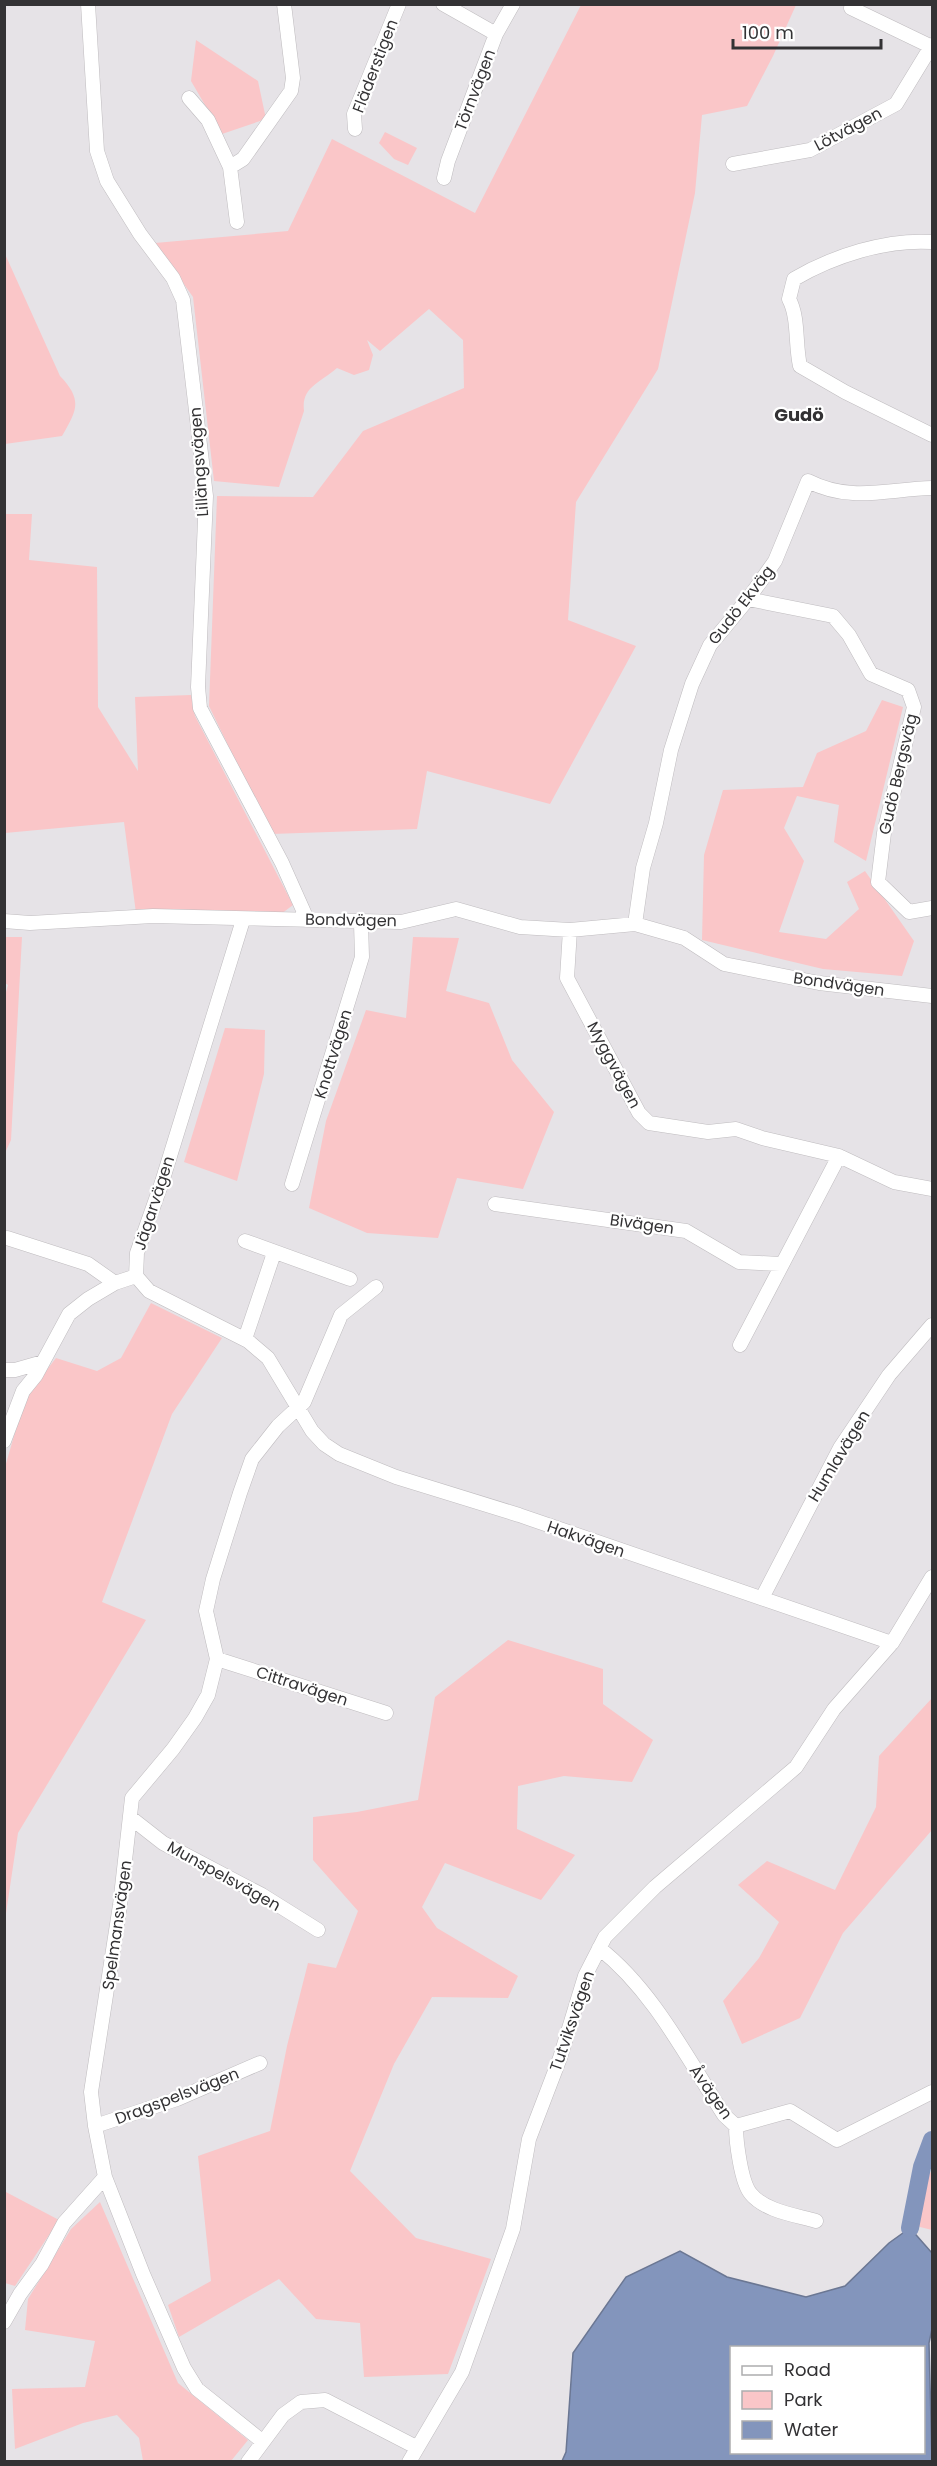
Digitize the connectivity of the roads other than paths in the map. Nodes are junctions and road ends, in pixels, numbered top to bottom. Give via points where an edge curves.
1 (88, 4) edge
2 (284, 4) edge
3 (399, 4) edge
4 (443, 4) edge
5 (513, 4) edge
6 (851, 8) dead end
7 (496, 34) junction
8 (932, 46) edge
9 (189, 98) dead end
10 (355, 129) dead end
11 (733, 164) dead end
12 (230, 167) junction
13 (444, 178) dead end
14 (237, 222) dead end
15 (933, 242) edge
16 (933, 435) edge
17 (933, 488) edge
18 (748, 599) junction
19 (933, 908) edge
20 (243, 920) junction
21 (307, 920) junction
22 (4, 921) edge
23 (362, 923) junction
24 (635, 924) junction
25 (570, 930) junction
26 (933, 996) edge
27 (839, 1156) junction
28 (292, 1184) dead end
29 (933, 1189) edge
30 (495, 1204) dead end
31 (7, 1238) dead end
32 (245, 1241) dead end
33 (274, 1253) junction
34 (780, 1264) junction
35 (136, 1276) junction
36 (350, 1279) dead end
37 (115, 1283) junction
38 (376, 1287) dead end
39 (933, 1325) edge
40 (245, 1339) junction
41 (740, 1345) dead end
42 (43, 1362) junction
43 (4, 1370) edge
44 (298, 1410) junction
45 (4, 1441) edge
46 (933, 1577) edge
47 (762, 1598) junction
48 (892, 1643) junction
49 (218, 1659) junction
50 (386, 1713) dead end
51 (132, 1818) junction
52 (318, 1930) dead end
53 (599, 1948) junction
54 (260, 2063) dead end
55 (933, 2092) edge
56 (95, 2126) junction
57 (736, 2126) junction
58 (105, 2177) junction
59 (816, 2221) dead end
60 (4, 2322) edge
61 (262, 2441) junction
62 (416, 2447) junction
63 (248, 2462) edge
64 (409, 2462) edge

1 - 21 street, Lillängsvägen via 97,152 107,181 173,278 183,300 206,496 200,708 282,863
2 - 12 street via 293,78 291,91 243,159
3 - 10 street, Fläderstigen via 354,114
4 - 7 street
5 - 7 street, Törnvägen
6 - 8 street, Lötvägen
7 - 13 street, Törnvägen
8 - 11 street, Lötvägen via 896,104 810,150
9 - 12 street via 208,120
12 - 14 street
15 - 16 street via 891,244 812,268 794,279 789,299 795,310 800,366
17 - 18 street, Gudö Ekväg via 849,493 824,489 808,481 775,561
18 - 19 street, Gudö Bergsväg via 834,616 871,674 908,690 914,707 884,833 879,882 909,912
18 - 24 street, Gudö Ekväg via 705,652 692,684 671,750 643,868
20 - 21 street, Bondvägen
20 - 22 street, Bondvägen via 153,916
20 - 35 street, Jägarvägen via 137,1253
21 - 23 street, Bondvägen
23 - 25 street, Bondvägen via 401,922 456,909 520,927
23 - 28 street, Knottvägen via 363,957
24 - 25 street, Bondvägen
24 - 26 street, Bondvägen via 684,938 724,964 819,982
25 - 27 street, Myggvägen via 567,978 639,1113 649,1123 708,1132 736,1128
27 - 29 street, Myggvägen via 894,1182
27 - 34 street
30 - 34 street, Bivägen via 686,1231 739,1262
31 - 37 street via 88,1264
32 - 33 street
33 - 36 street
33 - 40 street
34 - 41 street
35 - 37 street
35 - 40 street, Hakvägen via 149,1292
37 - 42 street via 69,1314
38 - 44 street via 341,1315
39 - 47 street, Humlavägen via 889,1375 840,1448
40 - 44 street, Hakvägen via 268,1358
42 - 43 street
42 - 45 street via 23,1391
44 - 47 street, Hakvägen via 324,1444 380,1471
44 - 49 street, Spelmansvägen via 278,1426 252,1459 240,1493 206,1611
46 - 48 street, Tutviksvägen
47 - 48 street, Hakvägen
48 - 53 street, Tutviksvägen via 834,1709 796,1767 655,1887 605,1937
49 - 50 street, Cittravägen
49 - 51 street, Spelmansvägen via 208,1695 178,1741 132,1798
51 - 52 street, Munspelsvägen via 163,1843 262,1895
51 - 56 street, Spelmansvägen via 92,2092
53 - 57 street, Åvägen via 641,1987 724,2115
53 - 62 street, Tutviksvägen via 585,1976 529,2139 513,2229 462,2372
54 - 56 street, Dragspelsvägen via 177,2099
55 - 57 street via 837,2140 790,2111
56 - 58 street, Spelmansvägen
57 - 59 street, Åvägen via 736,2149 750,2194 770,2207
58 - 60 street via 64,2223
58 - 61 street, Spelmansvägen via 148,2285 197,2390
61 - 62 street via 283,2415 302,2402 325,2400
61 - 63 street
62 - 64 street, Tutviksvägen

